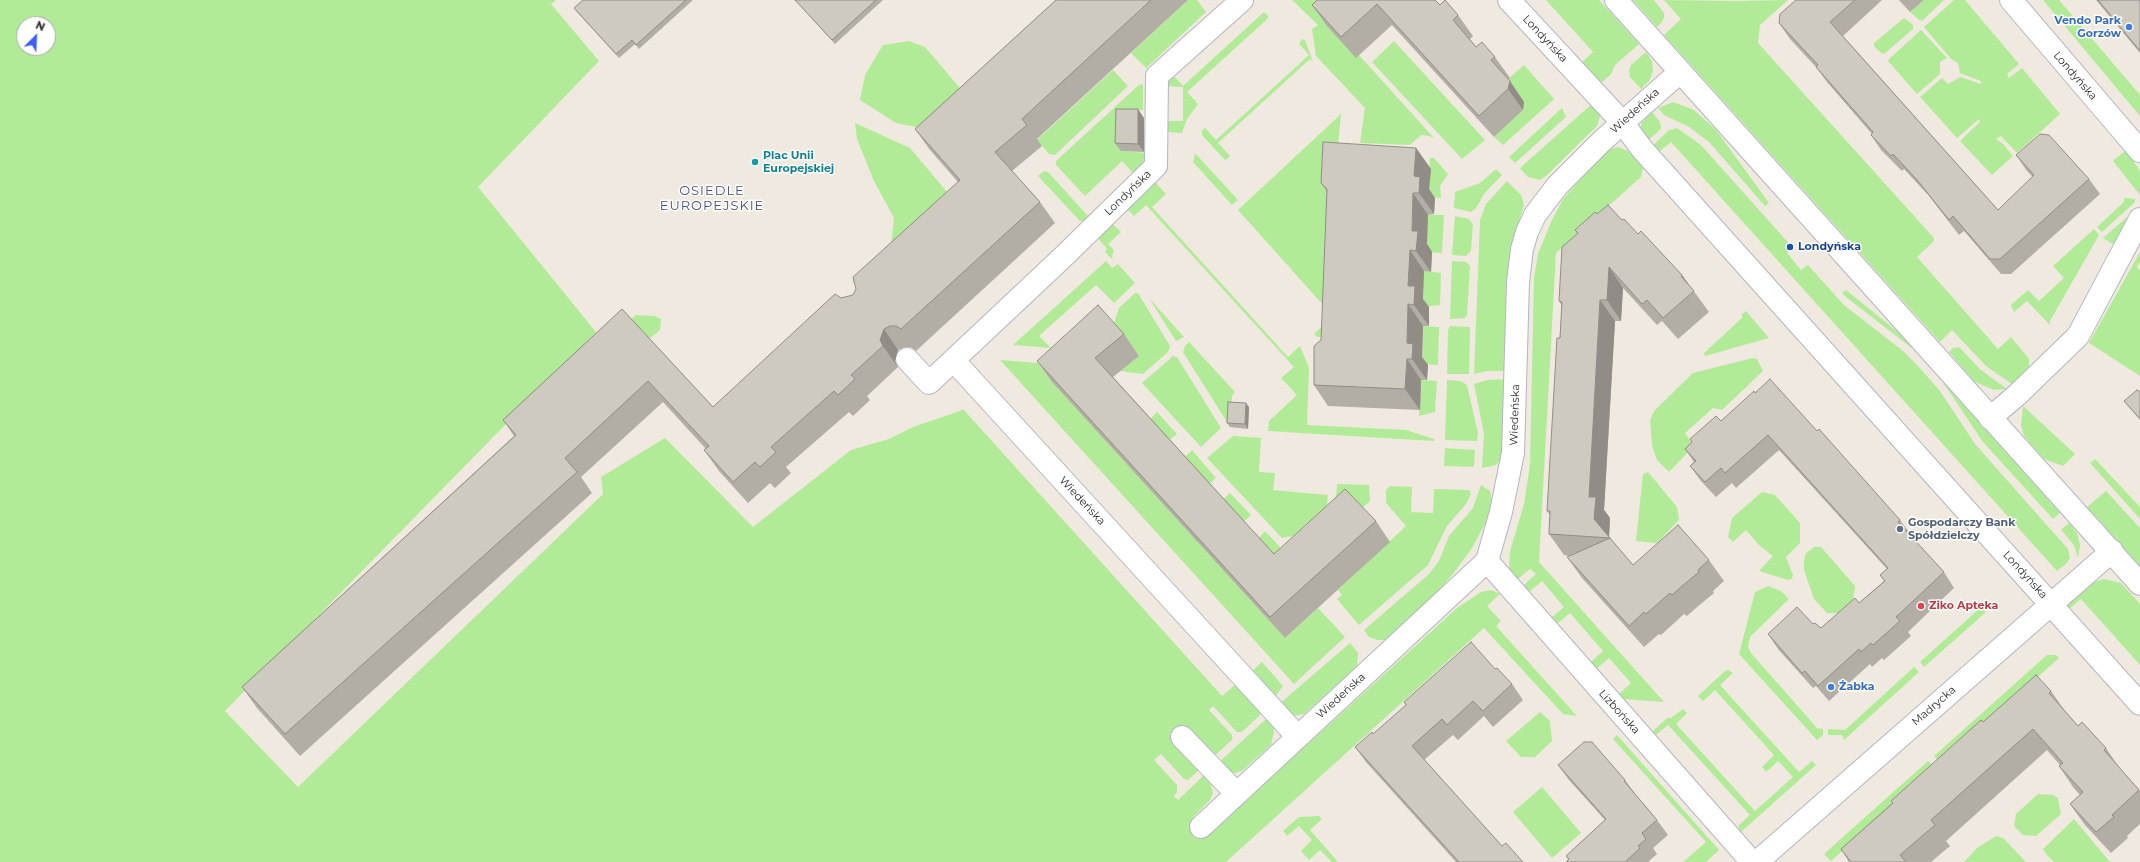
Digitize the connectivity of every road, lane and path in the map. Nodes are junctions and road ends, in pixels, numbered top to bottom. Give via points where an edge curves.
1 (1242, 0) edge
2 (1509, 0) edge
3 (1616, 0) edge
4 (2011, 0) edge
5 (1680, 72) junction
6 (1622, 122) junction
7 (2140, 151) edge
8 (2140, 219) edge
9 (907, 359) dead end
10 (954, 361) junction
11 (1990, 418) junction
12 (2112, 551) junction
13 (1487, 562) junction
14 (2140, 584) edge
15 (2051, 604) junction
16 (2140, 704) edge
17 (1297, 736) junction
18 (1182, 737) dead end
19 (1236, 793) junction
20 (1201, 827) dead end
21 (1752, 862) edge
22 (1757, 862) edge

1 - 10 street, Londyńska via 1157,76 1156,166
2 - 6 street, Londyńska
3 - 5 street
4 - 7 street, Londyńska
5 - 6 street, Wiedeńska
5 - 11 street
6 - 13 street, Wiedeńska via 1545,200 1535,215 1522,249 1518,282 1514,449
6 - 15 street, Londyńska via 1642,149
8 - 11 street via 2078,336
9 - 10 street via 929,383
10 - 17 street, Wiedeńska
11 - 12 street
12 - 14 street
12 - 15 street, Madrycka
13 - 17 street, Wiedeńska
13 - 21 street, Lizbońska
15 - 16 street, Londyńska
15 - 22 street, Madrycka
17 - 19 street, Wiedeńska
18 - 19 street
19 - 20 street, Wiedeńska

